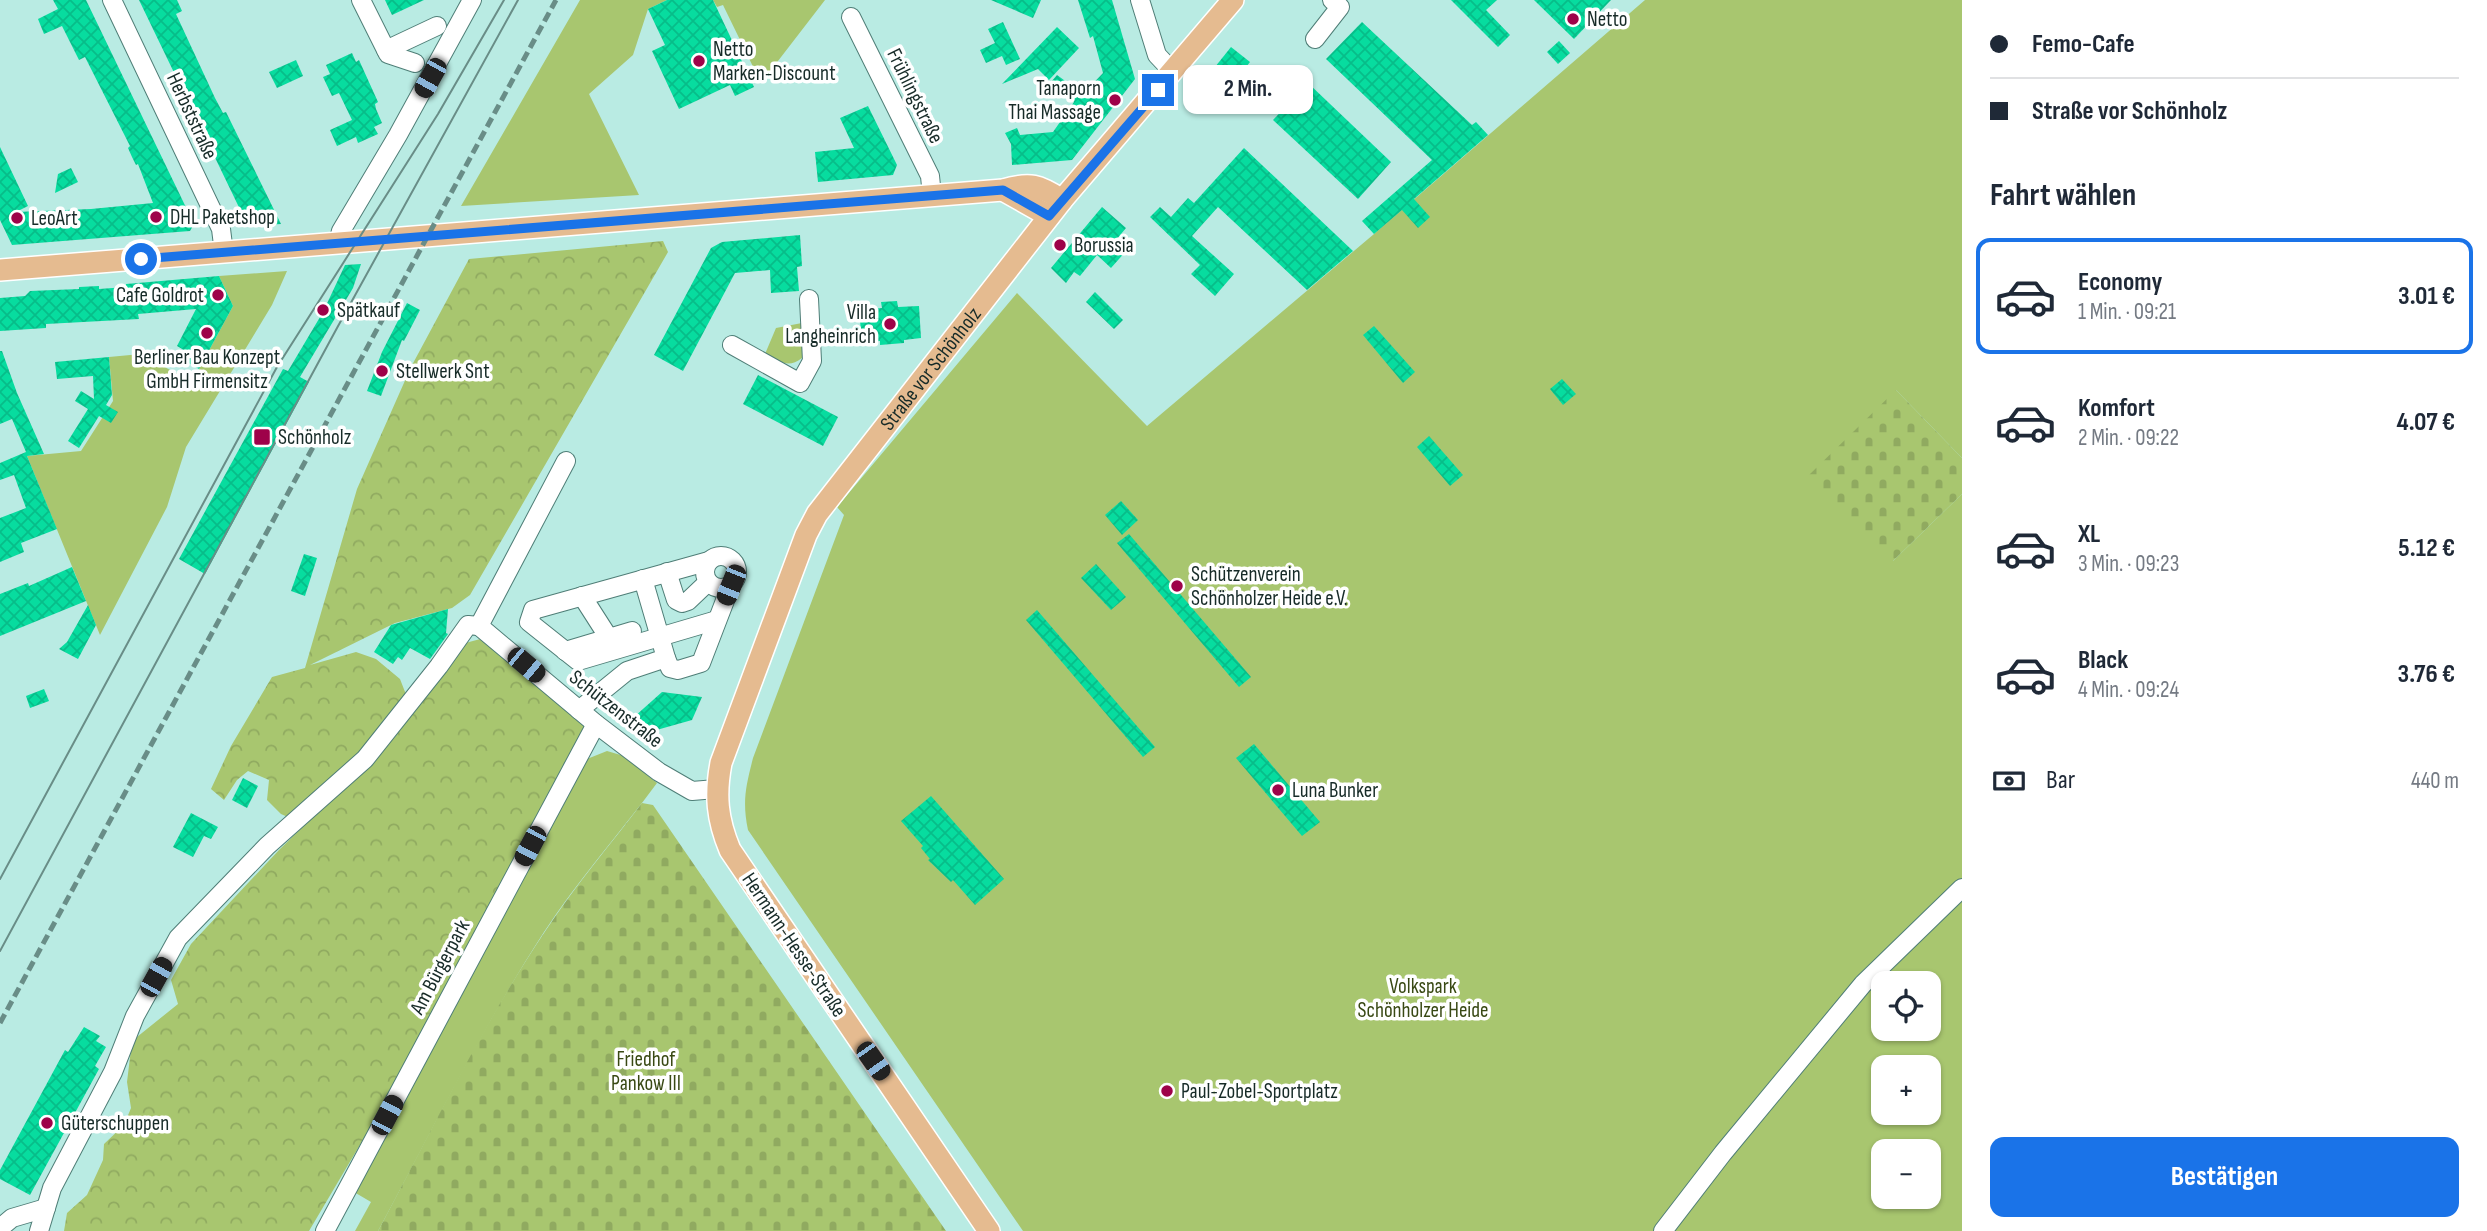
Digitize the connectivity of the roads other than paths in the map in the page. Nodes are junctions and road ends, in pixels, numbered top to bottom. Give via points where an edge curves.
1 (112, 0) edge
2 (361, 0) edge
3 (472, 0) edge
4 (1140, 0) edge
5 (1233, 0) edge
6 (1332, 0) edge
7 (851, 18) dead end
8 (437, 26) dead end
9 (1315, 39) dead end
10 (386, 50) junction
11 (415, 64) dead end
12 (1172, 72) junction
13 (932, 196) junction
14 (1056, 208) junction
15 (338, 243) junction
16 (224, 253) junction
17 (0, 270) edge
18 (808, 299) dead end
19 (732, 345) dead end
20 (566, 461) dead end
21 (709, 561) junction
22 (667, 572) junction
23 (643, 579) junction
24 (708, 582) junction
25 (731, 585) junction
26 (582, 596) junction
27 (718, 620) junction
28 (480, 626) junction
29 (657, 630) junction
30 (612, 643) junction
31 (666, 658) junction
32 (579, 710) junction
33 (596, 724) junction
34 (716, 789) junction
35 (1962, 888) edge
36 (46, 1209) junction
37 (0, 1228) edge
38 (39, 1231) edge
39 (325, 1231) edge
40 (989, 1231) edge
41 (1663, 1231) edge

1 - 16 street, Herbststraße via 221,229
2 - 10 street
3 - 15 street
4 - 12 street via 1157,55
5 - 12 main road, Straße vor Schönholz
6 - 9 street via 1340,7
7 - 13 street, Frühlingstraße via 930,176
8 - 10 street
10 - 11 street
12 - 14 main road, Straße vor Schönholz
13 - 14 main road via 1039,186
13 - 15 main road
14 - 34 main road, Straße vor Schönholz via 817,514 721,763
15 - 16 main road
16 - 17 main road
18 - 19 street via 812,361 800,383
20 - 28 street
21 - 22 street
21 - 24 street via 705,569
21 - 25 street via 718,555 733,561 737,576
22 - 23 street
22 - 24 street via 682,603
23 - 26 street
23 - 29 street
24 - 25 street via 717,588
25 - 27 street
26 - 30 street
26 - 30 street via 533,610 529,617 532,626 578,661
27 - 29 street
27 - 31 street via 701,663 678,670 670,668
28 - 32 street, Schützenstraße
28 - 36 street via 468,625 365,759 267,846 178,938 135,1016
29 - 30 street
29 - 31 street
31 - 32 street via 627,671
32 - 33 street, Schützenstraße
33 - 34 street, Schützenstraße via 692,792
33 - 39 street, Am Bürgerpark
34 - 40 main road, Hermann-Hesse-Straße via 730,850
35 - 41 street via 1850,999
36 - 37 street via 12,1218
36 - 38 street

